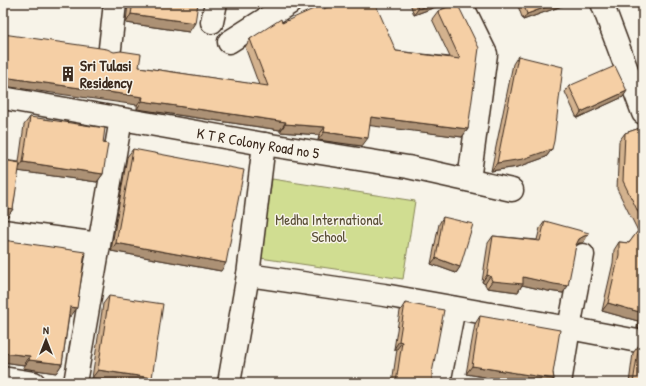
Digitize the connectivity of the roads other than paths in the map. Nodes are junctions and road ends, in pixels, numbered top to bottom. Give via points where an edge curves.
1 (115, 3) edge
2 (290, 3) edge
3 (461, 3) edge
4 (602, 3) edge
5 (229, 42) dead end
6 (110, 48) dead end
7 (3, 98) edge
8 (643, 113) edge
9 (121, 119) junction
10 (264, 144) junction
11 (469, 180) junction
12 (512, 190) dead end
13 (3, 232) edge
14 (99, 244) junction
15 (583, 255) dead end
16 (248, 275) junction
17 (454, 308) junction
18 (569, 328) junction
19 (643, 342) edge
20 (3, 378) edge
21 (34, 383) edge
22 (75, 383) edge
23 (229, 383) edge
24 (439, 383) edge
25 (560, 383) edge

1 - 6 street
2 - 5 street
3 - 11 street via 486,54
4 - 8 street
7 - 9 street, K T R Colony Road no 5
9 - 10 street, K T R Colony Road no 5
9 - 14 street
10 - 11 street, K T R Colony Road no 5 via 408,167
10 - 16 street
11 - 12 street, K T R Colony Road no 5
13 - 14 street
14 - 22 street
15 - 18 street
16 - 17 street
16 - 23 street
17 - 18 street
17 - 24 street
18 - 19 street
18 - 25 street
20 - 21 street

